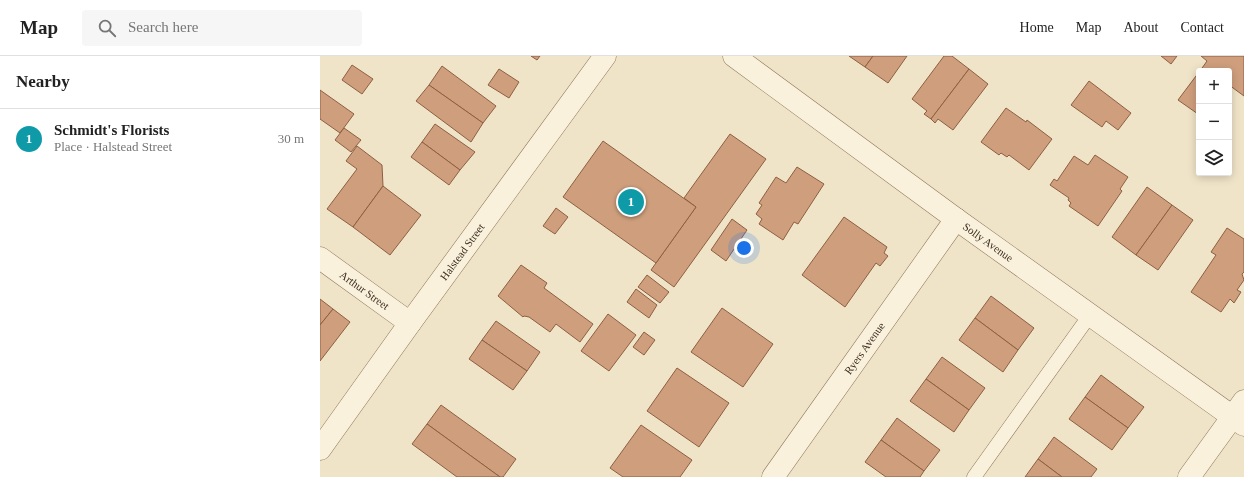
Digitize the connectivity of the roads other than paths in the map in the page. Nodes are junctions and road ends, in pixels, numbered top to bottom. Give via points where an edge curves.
1 (605, 56) edge
2 (734, 56) edge
3 (956, 220) junction
4 (320, 258) edge
5 (1090, 315) junction
6 (410, 323) junction
7 (1240, 414) edge
8 (320, 449) edge
9 (773, 477) edge
10 (974, 477) edge
11 (1189, 477) edge

1 - 6 street, Halstead Street
2 - 3 street, Solly Avenue
3 - 5 street, Solly Avenue
3 - 9 street, Ryers Avenue
4 - 6 street, Arthur Street
5 - 7 street, Solly Avenue
5 - 10 lane
6 - 8 street, Halstead Street
7 - 11 street

